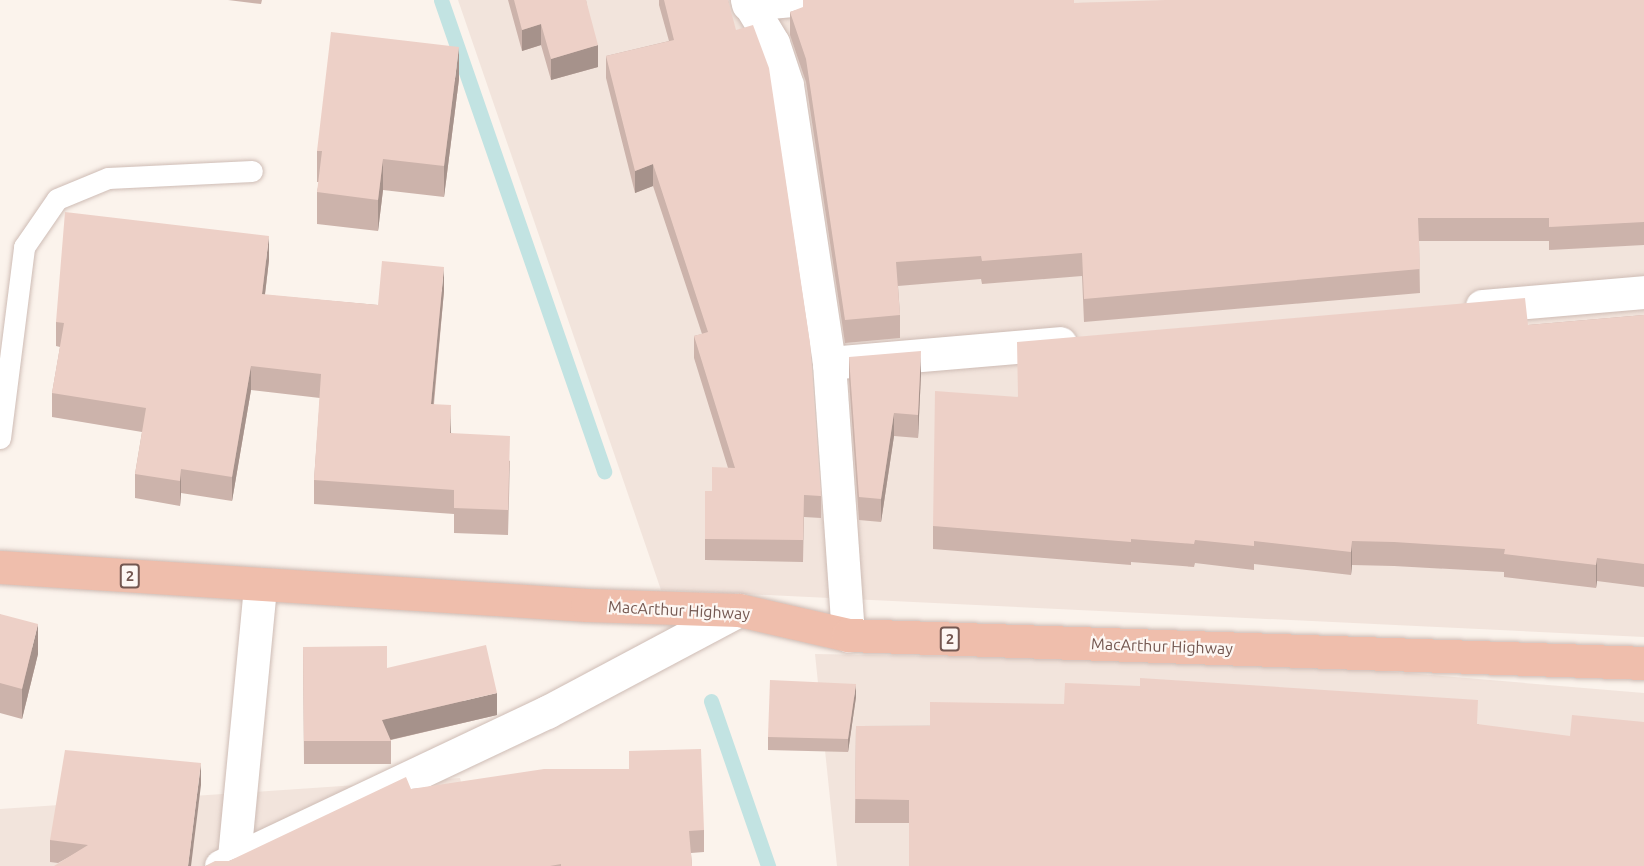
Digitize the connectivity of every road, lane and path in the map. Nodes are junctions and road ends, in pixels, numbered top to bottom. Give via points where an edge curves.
1 (792, 0) edge
2 (748, 2) edge
3 (252, 171) dead end
4 (1644, 292) edge
5 (1455, 309) edge
6 (1089, 340) edge
7 (829, 363) junction
8 (0, 438) edge
9 (0, 567) edge
10 (260, 585) junction
11 (739, 610) junction
12 (848, 635) junction
13 (1644, 663) edge
14 (227, 862) edge

1 - 2 street
2 - 7 street via 773,43 787,85
3 - 8 lane via 108,178 57,199 24,247
4 - 5 street
6 - 7 street
7 - 12 street
9 - 10 highway, MacArthur Highway / 2
10 - 11 highway, MacArthur Highway / 2
10 - 14 street
11 - 12 highway, MacArthur Highway / 2
11 - 14 street via 547,712
12 - 13 highway, MacArthur Highway / 2

